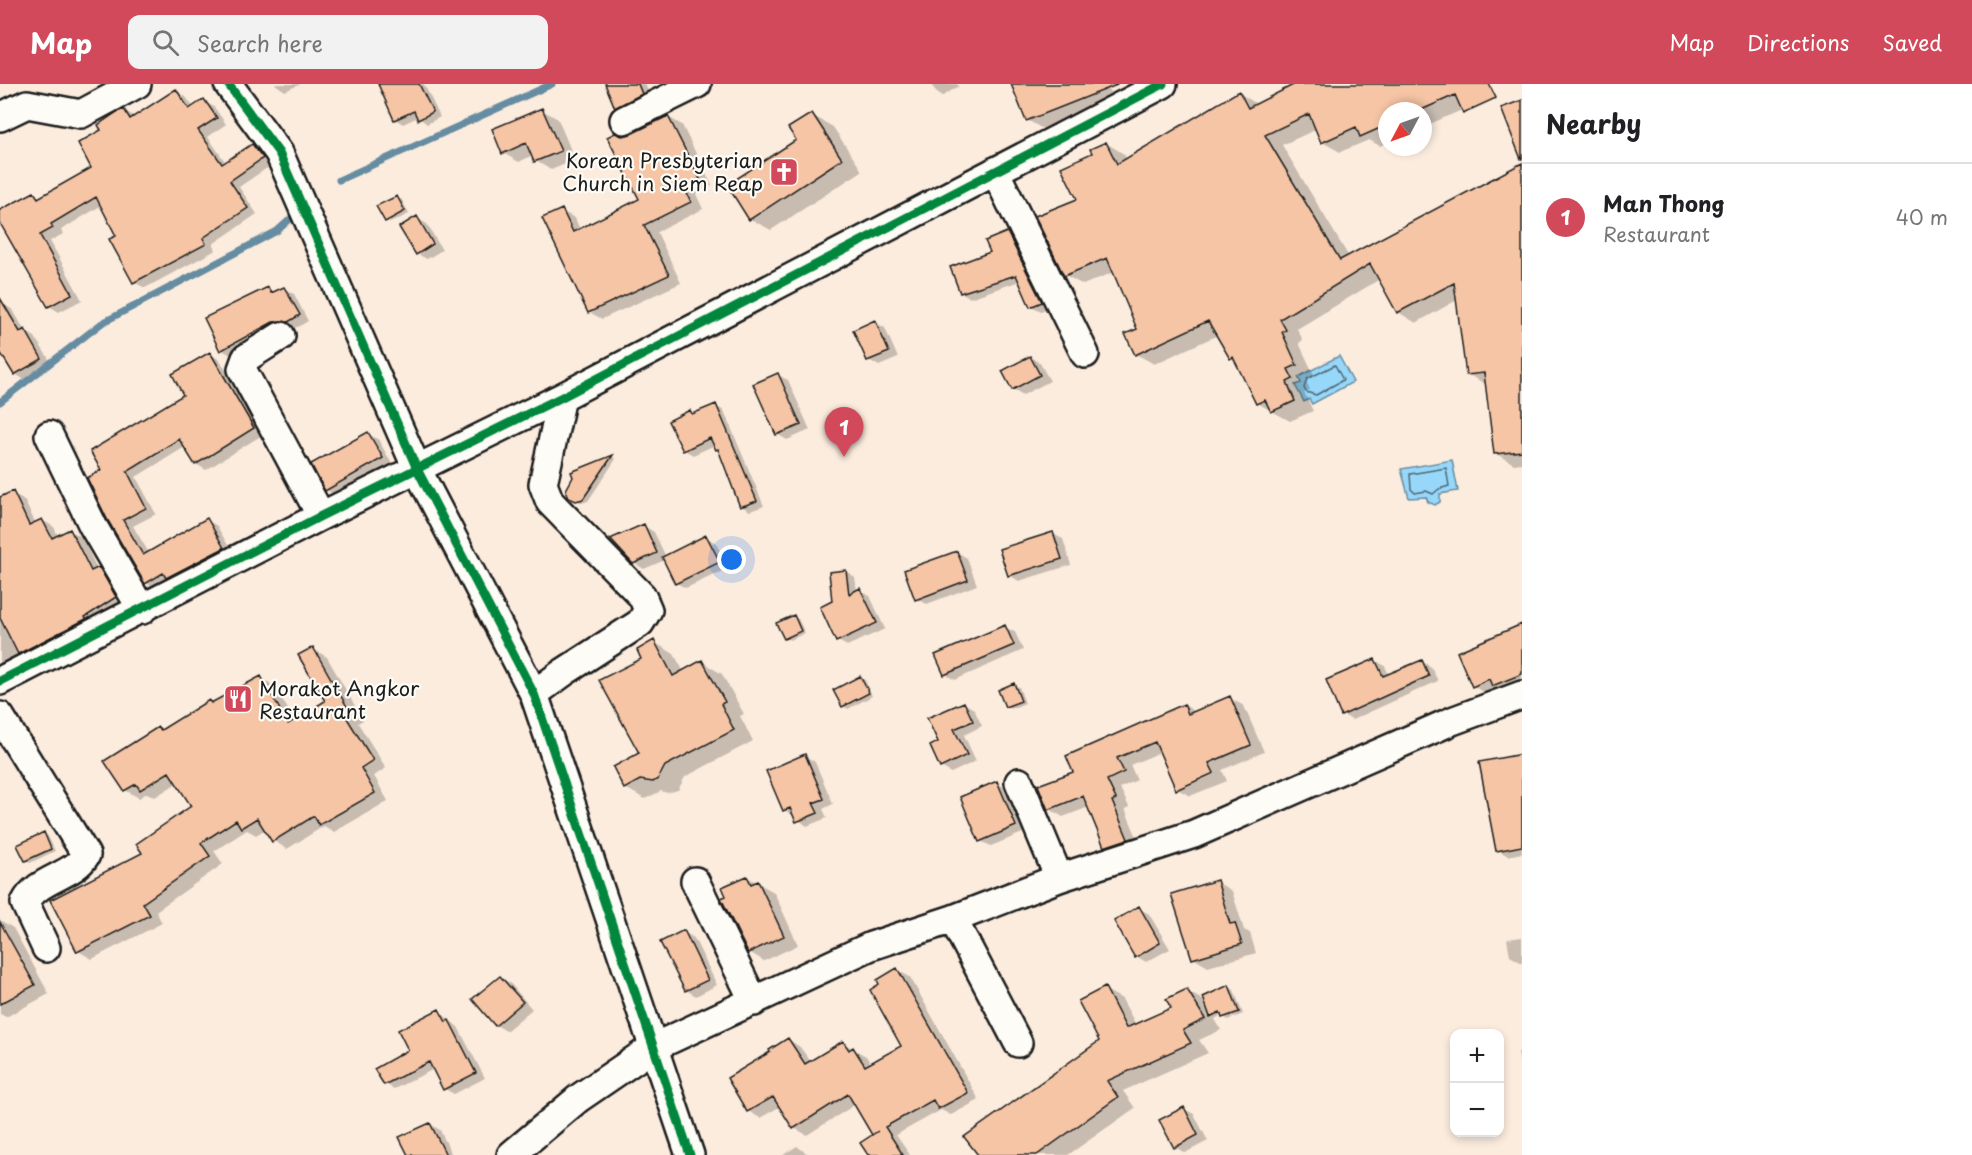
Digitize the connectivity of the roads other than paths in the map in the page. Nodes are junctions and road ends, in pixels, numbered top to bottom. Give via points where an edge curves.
1 (136, 84) edge
2 (228, 84) edge
3 (697, 84) edge
4 (1163, 84) edge
5 (0, 117) edge
6 (624, 120) dead end
7 (995, 171) junction
8 (281, 336) dead end
9 (1085, 354) dead end
10 (562, 397) junction
11 (49, 435) dead end
12 (417, 469) junction
13 (321, 516) junction
14 (142, 610) junction
15 (0, 681) edge
16 (534, 694) junction
17 (1522, 695) edge
18 (0, 716) edge
19 (1019, 783) dead end
20 (1059, 878) junction
21 (694, 881) dead end
22 (953, 919) junction
23 (46, 948) dead end
24 (754, 1002) junction
25 (1018, 1043) dead end
26 (652, 1048) junction
27 (511, 1155) edge
28 (690, 1155) edge

1 - 5 street via 81,114 27,105
2 - 12 street via 279,153
3 - 6 street
4 - 7 street
7 - 9 street
7 - 10 street
8 - 13 street via 246,358 242,369
10 - 12 street
10 - 16 street via 543,484 550,502 642,596 648,610 640,623
11 - 14 street via 93,525
12 - 13 street
12 - 16 street
13 - 14 street
14 - 15 street
16 - 26 street
17 - 20 street via 1452,721 1194,834
18 - 23 street via 86,855 80,863 28,896 26,907
19 - 20 street
20 - 22 street
21 - 24 street
22 - 24 street via 871,946
22 - 25 street
24 - 26 street
26 - 27 street via 579,1098
26 - 28 street

